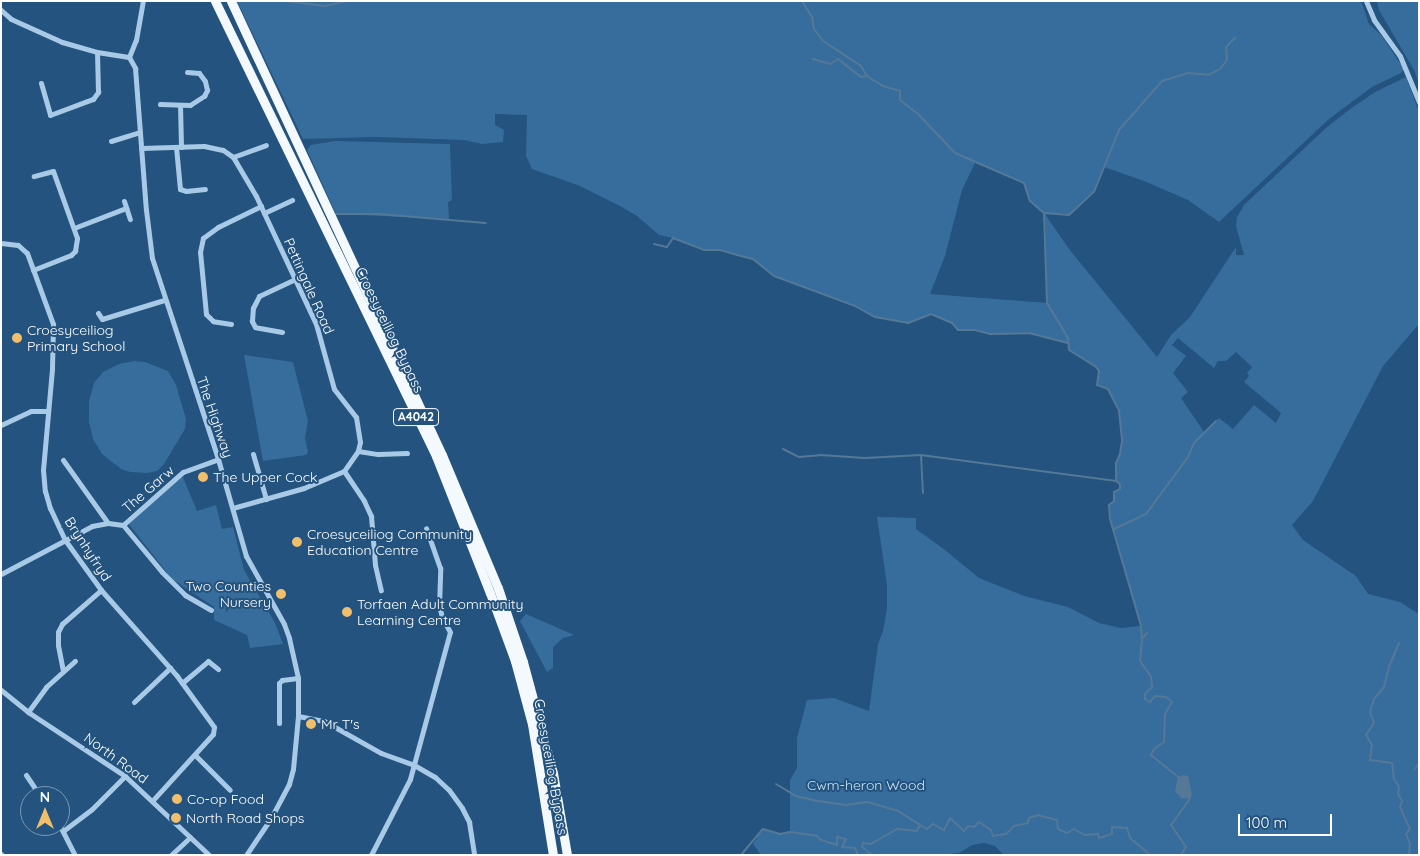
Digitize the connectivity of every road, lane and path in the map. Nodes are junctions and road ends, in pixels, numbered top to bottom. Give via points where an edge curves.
1 (143, 1) edge
2 (215, 1) edge
3 (231, 1) edge
4 (1367, 2) edge
5 (1, 10) edge
6 (98, 52) junction
7 (129, 57) junction
8 (187, 72) dead end
9 (41, 83) dead end
10 (1419, 102) edge
11 (160, 104) dead end
12 (180, 106) junction
13 (140, 132) junction
14 (111, 141) dead end
15 (266, 146) dead end
16 (178, 147) junction
17 (141, 148) junction
18 (233, 157) junction
19 (34, 176) dead end
20 (205, 189) dead end
21 (292, 200) dead end
22 (124, 202) dead end
23 (261, 206) junction
24 (126, 208) junction
25 (264, 213) junction
26 (130, 219) dead end
27 (74, 228) junction
28 (1, 243) edge
29 (34, 270) junction
30 (295, 279) junction
31 (164, 300) junction
32 (98, 313) dead end
33 (229, 315) dead end
34 (275, 322) dead end
35 (274, 330) junction
36 (282, 332) dead end
37 (48, 411) junction
38 (1, 425) edge
39 (358, 451) junction
40 (407, 453) dead end
41 (253, 454) dead end
42 (218, 458) junction
43 (64, 460) dead end
44 (344, 471) junction
45 (266, 499) junction
46 (233, 508) junction
47 (108, 523) junction
48 (123, 525) junction
49 (426, 528) dead end
50 (65, 540) junction
51 (1, 574) edge
52 (101, 590) junction
53 (380, 590) dead end
54 (211, 610) dead end
55 (75, 661) dead end
56 (170, 668) junction
57 (218, 669) dead end
58 (63, 671) junction
59 (298, 678) junction
60 (182, 683) junction
61 (1, 690) edge
62 (134, 702) dead end
63 (28, 712) junction
64 (298, 716) junction
65 (278, 722) dead end
66 (195, 755) junction
67 (414, 764) junction
68 (26, 775) dead end
69 (126, 776) junction
70 (33, 786) edge
71 (230, 790) dead end
72 (153, 800) junction
73 (70, 823) edge
74 (66, 836) edge
75 (190, 837) junction
76 (74, 855) edge
77 (171, 855) edge
78 (209, 855) edge
79 (246, 855) edge
80 (371, 855) edge
81 (474, 855) edge
82 (553, 855) edge
83 (567, 855) edge

1 - 7 street via 136,40
2 - 82 highway, Croesyceiliog Bypass / A4042 via 436,456 515,661 532,724
3 - 83 highway, Croesyceiliog Bypass / A4042 via 442,455 498,588 523,662 553,773
4 - 10 street via 1374,20 1400,56
5 - 6 street via 62,42
6 - 7 street
6 - 9 street via 98,92 93,99 50,115
7 - 13 street, The Highway via 135,68
8 - 12 street via 199,73 207,90 198,102
11 - 12 street
12 - 16 street
13 - 14 street
13 - 17 street, The Highway
15 - 18 street
16 - 17 street
16 - 18 street via 204,146 223,150
16 - 20 street via 180,189
17 - 31 street, The Highway via 152,258
18 - 23 street, Pettingale Road
19 - 27 street via 53,171
21 - 25 street
22 - 24 street
23 - 25 street, Pettingale Road
23 - 33 street via 203,238 200,252 206,314 213,321 229,324
24 - 26 street
24 - 27 street
25 - 30 street, Pettingale Road
27 - 29 street via 77,244 71,255
28 - 29 street, Brynhyfryd via 23,249
29 - 37 street, Brynhyfryd via 54,332
30 - 35 street via 255,301 254,326
30 - 39 street, Pettingale Road via 316,324 334,389 356,417 360,442
31 - 32 street via 102,319
31 - 42 street, The Highway
34 - 35 street
35 - 36 street
37 - 38 street via 31,411
37 - 50 street, Brynhyfryd via 43,482 50,508
39 - 40 street
39 - 44 street
41 - 45 street
42 - 46 street, The Highway
42 - 48 street, The Garw via 182,472
43 - 47 street
44 - 45 street via 324,481
44 - 53 street via 371,516
45 - 46 street
46 - 59 street, The Highway via 246,556 289,638
47 - 48 street, The Garw
47 - 50 street, The Garw via 92,526
48 - 54 street via 162,572 185,594
49 - 67 street via 440,568 439,606 450,632
50 - 51 street, The Garw
50 - 52 street, Brynhyfryd
52 - 56 street, Brynhyfryd
52 - 58 street via 62,624 58,632
55 - 58 street
56 - 60 street, Brynhyfryd
56 - 62 street
57 - 60 street via 208,660
58 - 63 street
59 - 64 street, The Highway
59 - 65 street via 280,683
60 - 66 street, Brynhyfryd via 214,726 213,734
61 - 63 street, North Road
63 - 69 street, North Road
64 - 67 street via 324,721 381,752
64 - 79 street, The Highway via 289,784
66 - 71 street
66 - 72 street, Brynhyfryd
67 - 80 street via 408,784
67 - 81 street via 435,777 462,808 469,822
68 - 70 street
69 - 72 street, North Road
69 - 73 street via 92,809
72 - 75 street, North Road
74 - 76 street
75 - 77 street
75 - 78 street, North Road

